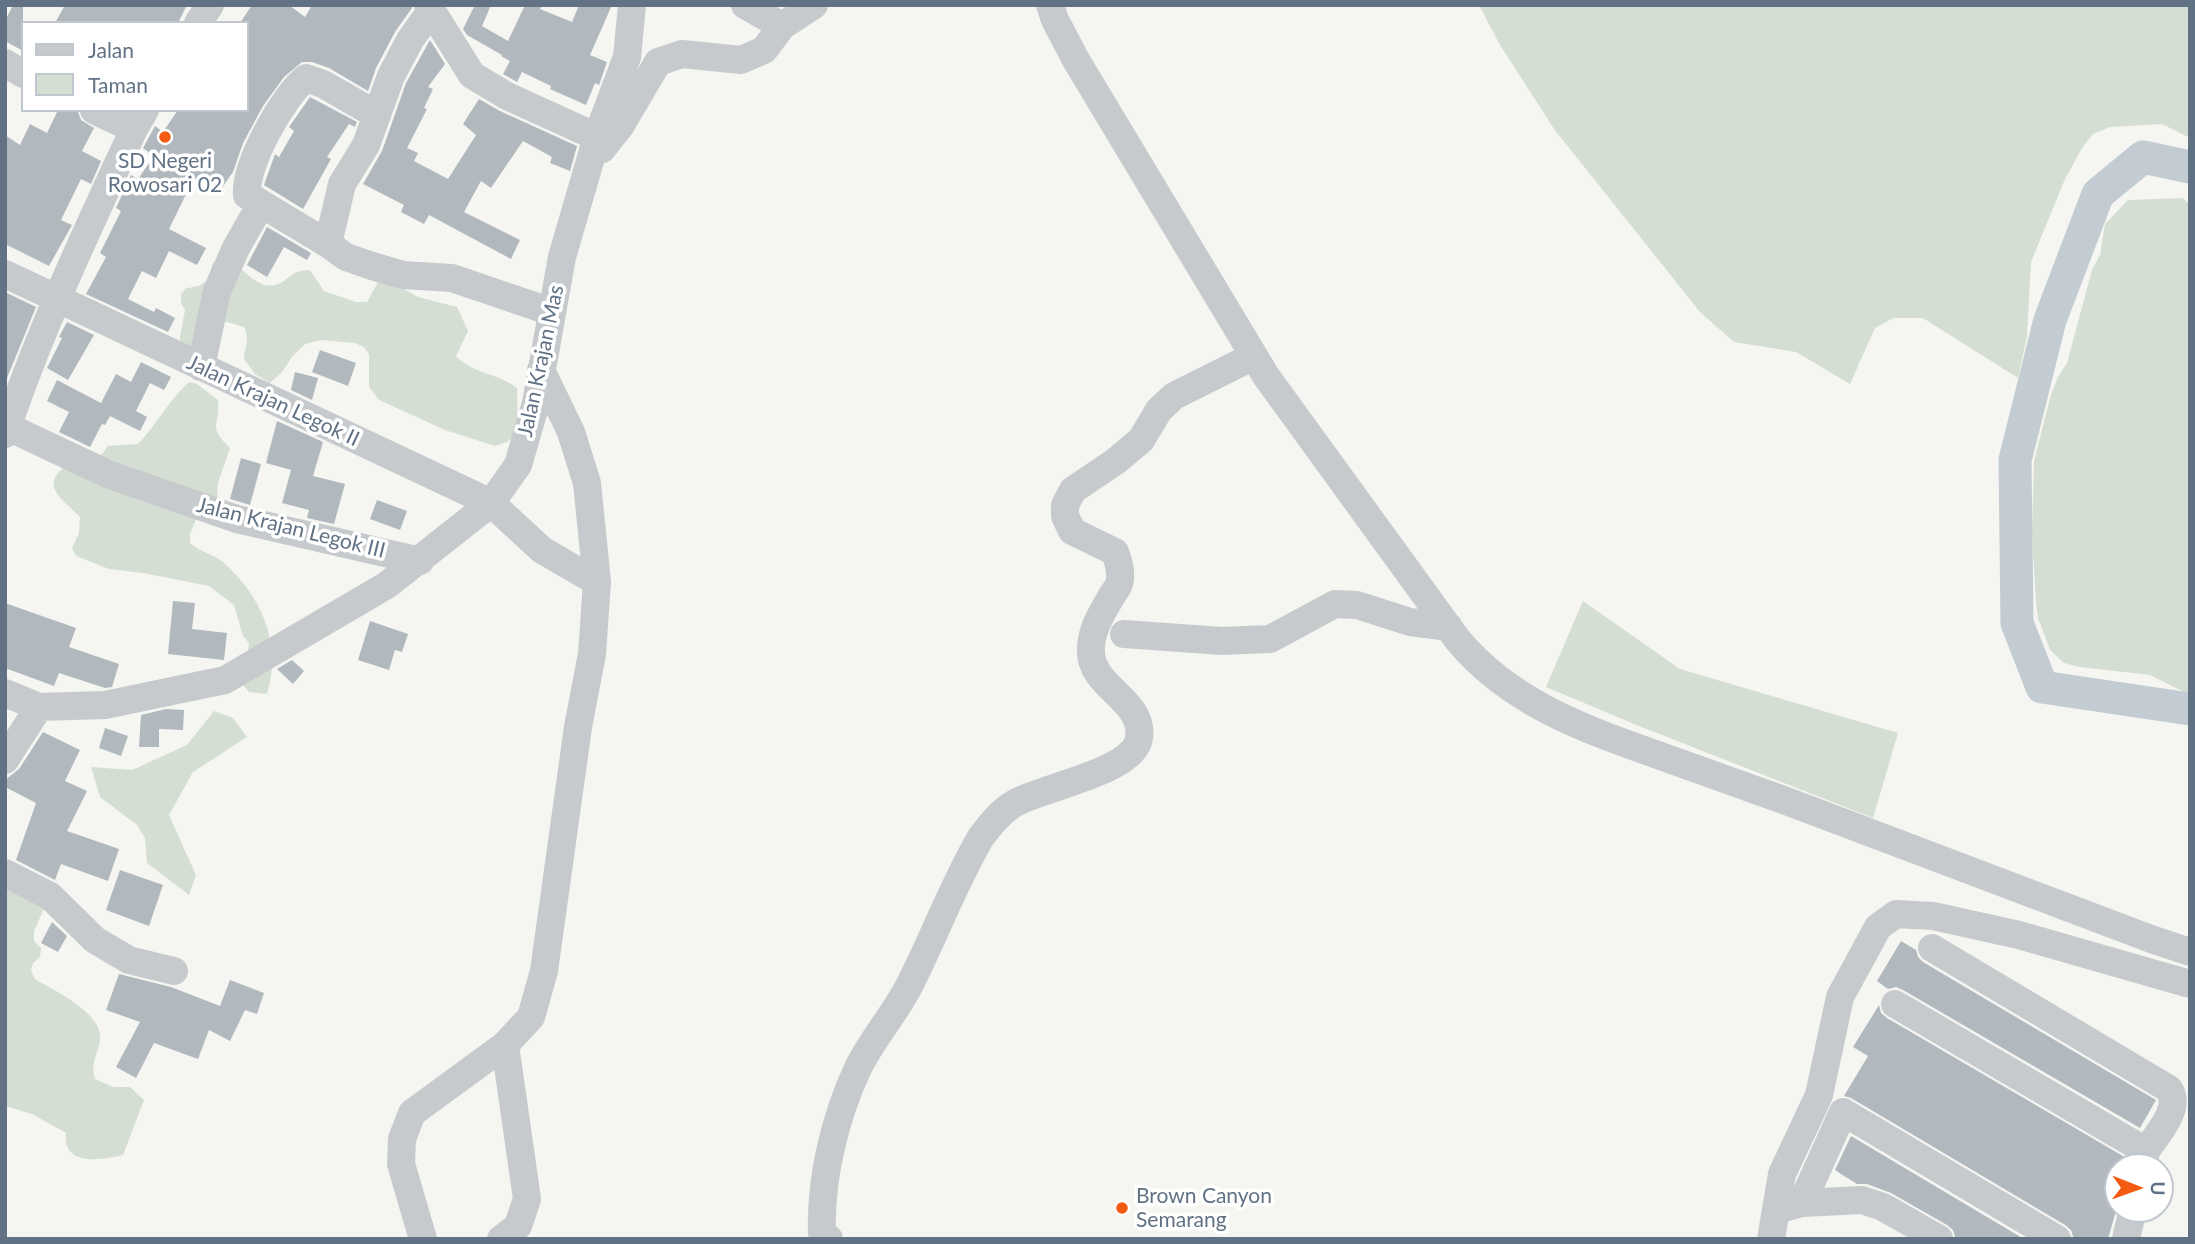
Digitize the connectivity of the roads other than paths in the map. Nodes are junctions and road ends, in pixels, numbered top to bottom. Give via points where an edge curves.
1 (210, 5) edge
2 (632, 5) edge
3 (745, 5) edge
4 (814, 5) edge
5 (1050, 5) edge
6 (430, 7) edge
7 (199, 21) edge
8 (782, 26) junction
9 (5, 63) edge
10 (21, 73) edge
11 (103, 112) edge
12 (377, 115) junction
13 (139, 120) edge
14 (594, 147) junction
15 (261, 204) junction
16 (328, 244) junction
17 (5, 274) edge
18 (58, 295) junction
19 (552, 312) junction
20 (1254, 356) junction
21 (201, 368) junction
22 (541, 370) junction
23 (6, 430) edge
24 (491, 503) junction
25 (421, 561) junction
26 (597, 582) junction
27 (1449, 627) junction
28 (1124, 634) dead end
29 (5, 694) edge
30 (39, 708) junction
31 (5, 760) edge
32 (5, 873) edge
33 (1932, 948) dead end
34 (2190, 952) edge
35 (174, 971) dead end
36 (2190, 984) edge
37 (1895, 1004) dead end
38 (505, 1045) junction
39 (2134, 1153) edge
40 (2147, 1153) edge
41 (1789, 1207) junction
42 (823, 1237) edge
43 (423, 1239) edge
44 (501, 1239) edge
45 (1771, 1239) edge
46 (1939, 1239) edge
47 (2057, 1239) edge

1 - 7 street
2 - 14 street, Jalan Krajan Mas via 627,57
3 - 8 street
4 - 8 street
5 - 20 street via 1076,60
6 - 12 street via 391,76
6 - 14 street via 472,75
8 - 14 street via 764,50 741,60 682,54 658,62 611,140
9 - 10 street
11 - 13 street
12 - 15 street via 323,84 303,79 268,128 251,170 247,195
12 - 16 street via 366,145 342,184
13 - 18 street
14 - 19 street, Jalan Krajan Mas via 562,257
15 - 16 street
15 - 21 street via 217,291
16 - 19 street via 346,257 372,266 403,275 452,278
17 - 18 street, Jalan Krajan Legok II
18 - 21 street, Jalan Krajan Legok II
18 - 23 street
19 - 22 street, Jalan Krajan Mas
20 - 27 street
20 - 42 street via 1174,396 1159,410 1141,440 1073,490 1065,505 1072,531 1115,552 1121,581 1099,618 1090,653 1094,669 1132,711 1139,739 1130,755 1113,767 1014,804 997,816 981,837 910,984 858,1068 830,1158 821,1210
21 - 24 street, Jalan Krajan Legok II
22 - 24 street, Jalan Krajan Mas via 518,465
22 - 26 street via 571,432 587,483
23 - 25 street, Jalan Krajan Legok III via 110,475 237,519
24 - 25 street, Jalan Krajan Mas
24 - 26 street, Jalan Krajan Legok II via 542,551
25 - 30 street, Jalan Krajan Mas via 225,680 105,705
26 - 38 street via 592,654 544,971 531,1017
27 - 28 street via 1335,604 1270,639 1222,641
27 - 34 street via 1472,658 1502,683 1580,727
29 - 30 street
30 - 31 street
32 - 35 street via 50,896 96,940 129,960
33 - 40 street via 2169,1089 2174,1107
36 - 41 street via 2019,935 1933,916 1896,914 1878,927 1840,997 1819,1095 1782,1174
37 - 39 street
38 - 43 street via 412,1113 401,1139 401,1164
38 - 44 street via 527,1199 518,1226
41 - 45 street
41 - 46 street via 1862,1200
41 - 47 street via 1843,1112

